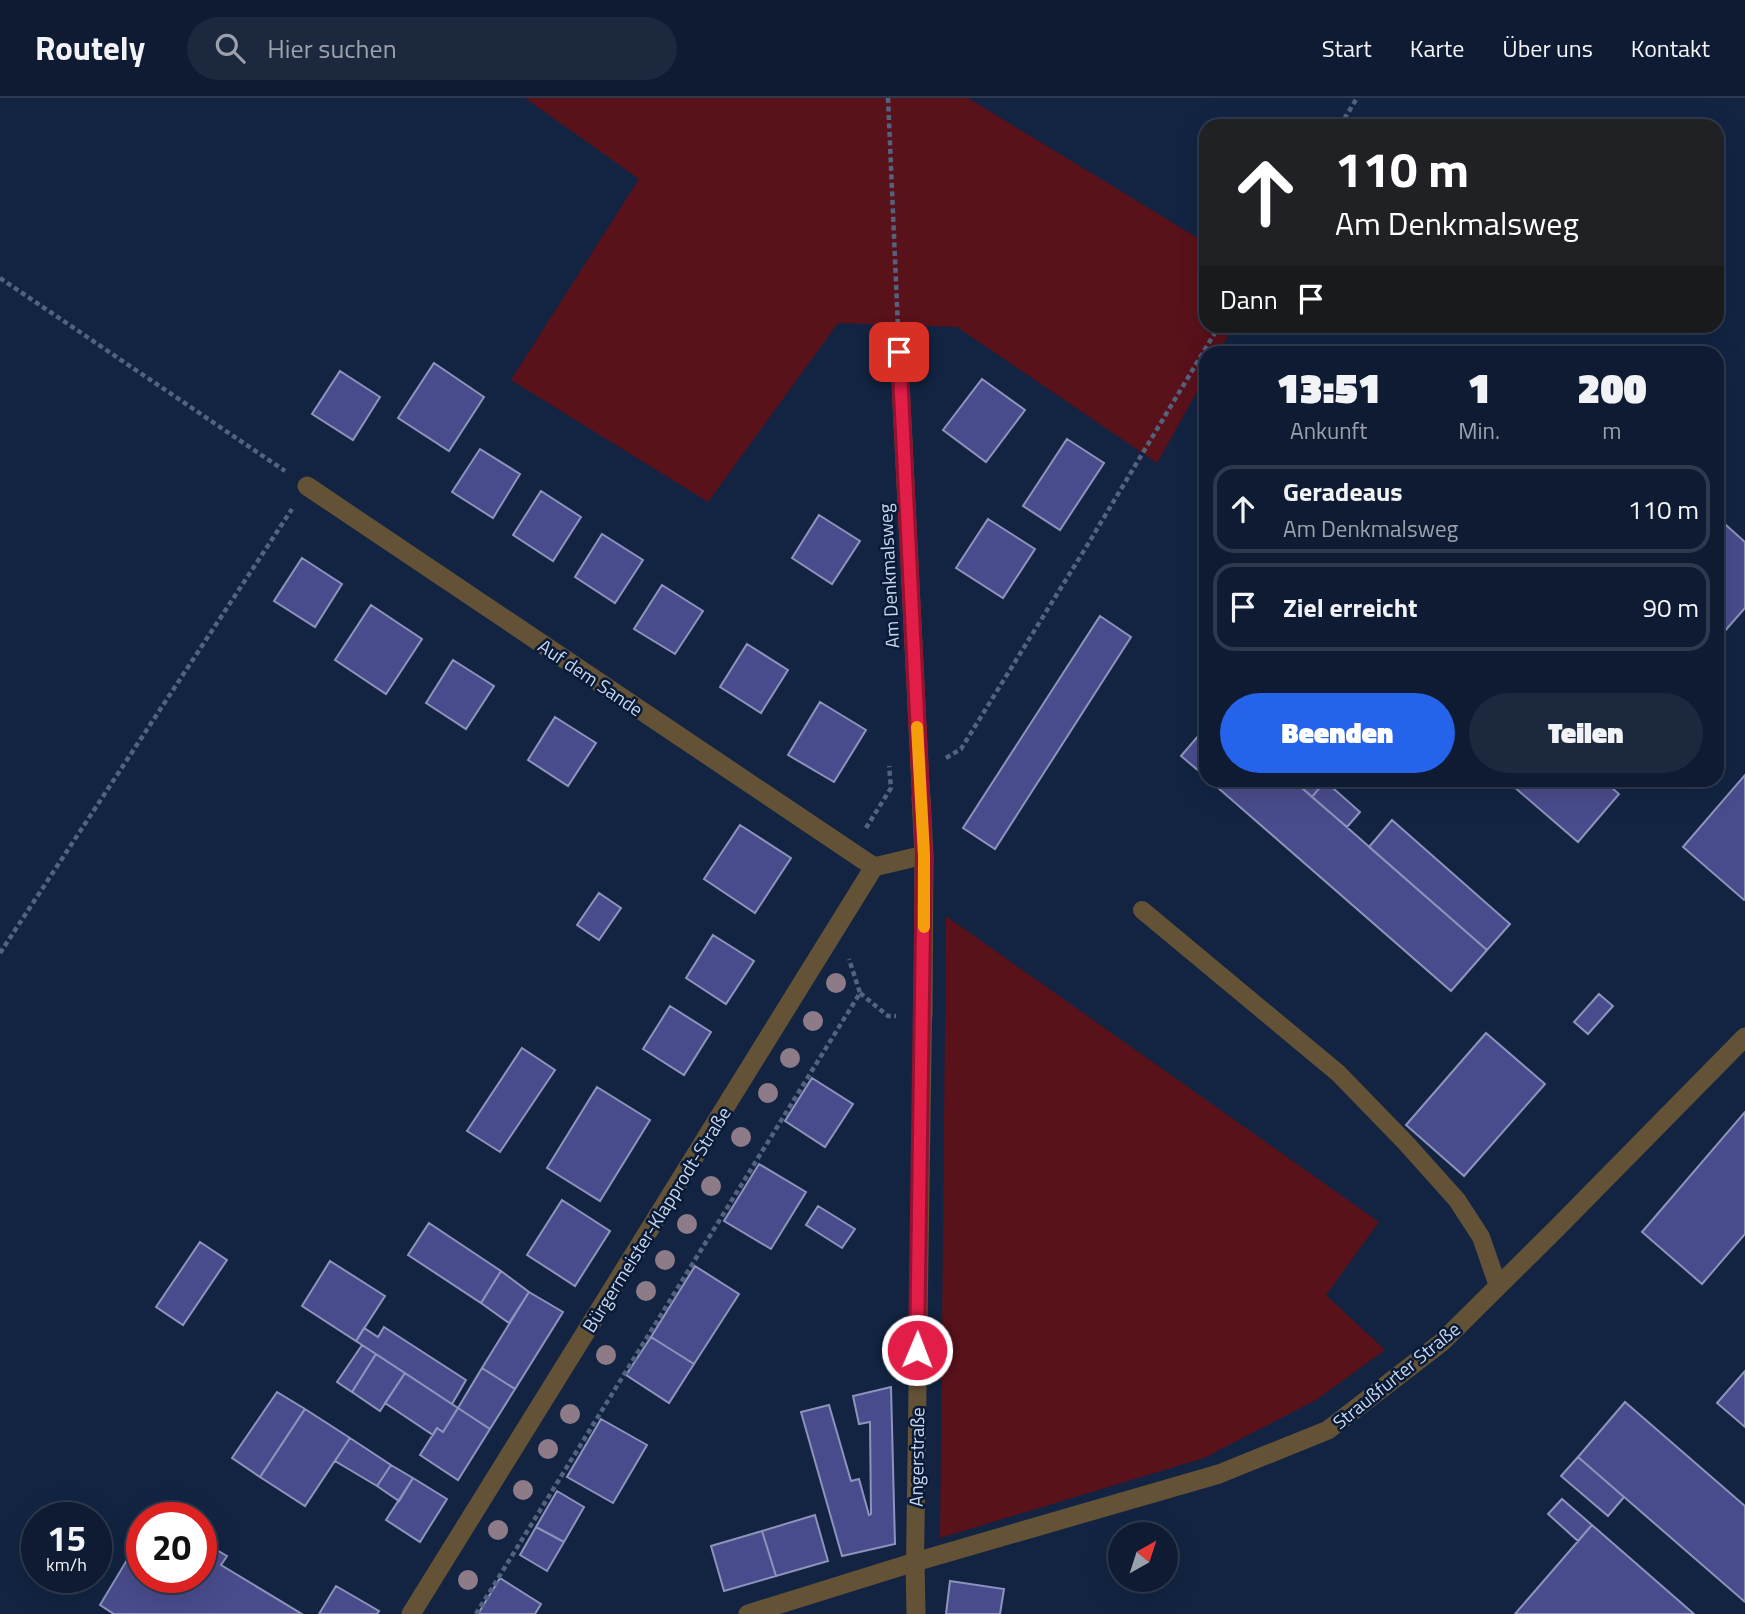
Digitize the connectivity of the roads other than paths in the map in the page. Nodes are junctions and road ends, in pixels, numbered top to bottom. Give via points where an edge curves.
1 (899, 352) road end
2 (307, 486) road end
3 (921, 797) joint
4 (924, 855) junction
5 (874, 867) junction
6 (1142, 910) dead end
7 (923, 1015) joint
8 (1745, 1037) edge
9 (1498, 1286) junction
10 (915, 1562) junction
11 (411, 1614) edge
12 (748, 1614) edge
13 (915, 1614) edge

1 - 3 lane, Am Denkmalsweg
2 - 5 street, Auf dem Sande
3 - 4 street, Angerstraße
4 - 5 street
4 - 7 street, Angerstraße
5 - 11 street, Bürgermeister-Klapprodt-Straße
6 - 9 lane via 1338,1073 1405,1142 1457,1200 1481,1237
7 - 10 lane, Angerstraße
8 - 9 street, Straußfurter Straße
9 - 10 street, Straußfurter Straße via 1441,1342 1328,1430 1219,1475
10 - 12 street, Straußfurter Straße
10 - 13 street, Angerstraße

